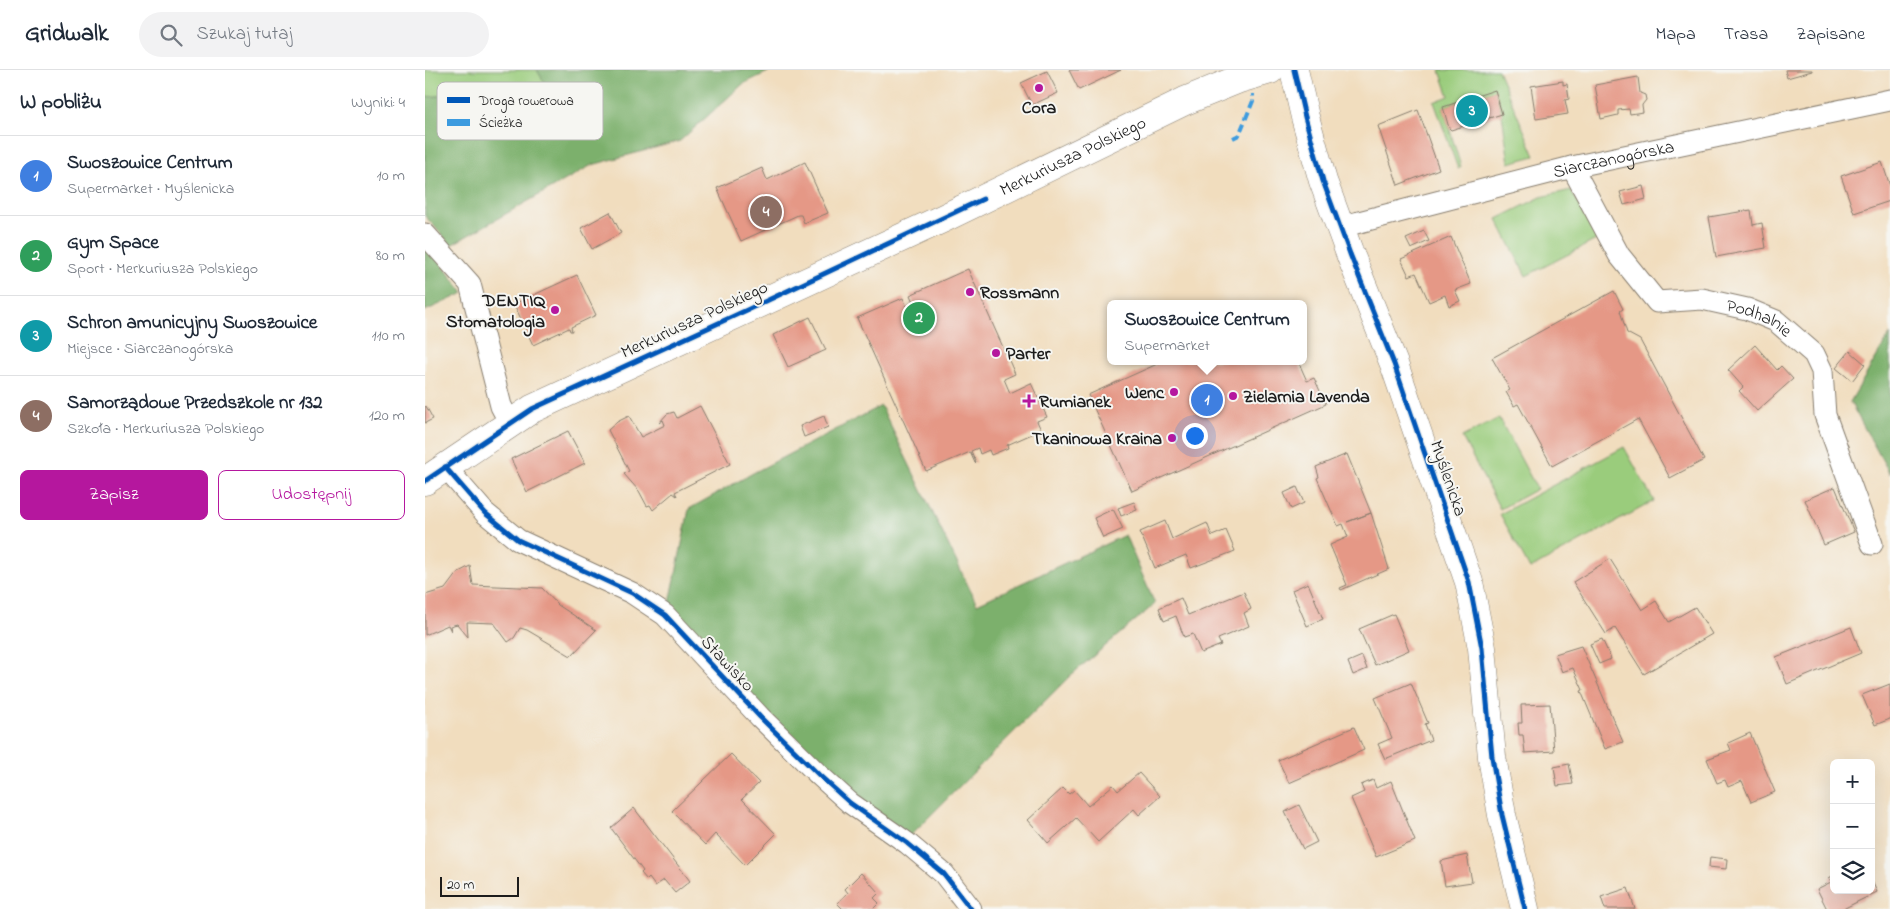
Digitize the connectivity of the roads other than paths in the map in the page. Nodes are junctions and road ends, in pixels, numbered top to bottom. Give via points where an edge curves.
1 (1270, 70) edge
2 (1294, 70) edge
3 (1890, 100) edge
4 (1572, 167) junction
5 (1340, 227) junction
6 (425, 234) edge
7 (510, 423) junction
8 (435, 474) edge
9 (1872, 544) dead end
10 (971, 909) edge
11 (1525, 909) edge

1 - 7 street, Merkuriusza Polskiego via 1185,101 532,409
2 - 5 street, Myślenicka via 1317,160
3 - 4 street, Siarczanogórska
4 - 5 street, Siarczanogórska
4 - 9 street, Podhalnie via 1619,255 1657,302 1702,299 1747,309 1776,321 1814,354 1822,371 1825,415
5 - 11 street, Myślenicka via 1394,364 1469,582 1482,648 1492,757
6 - 7 street via 470,284 501,406
7 - 8 street, Merkuriusza Polskiego
8 - 10 street, Stawisko via 518,540 632,593 665,615 806,763 850,803 944,874

